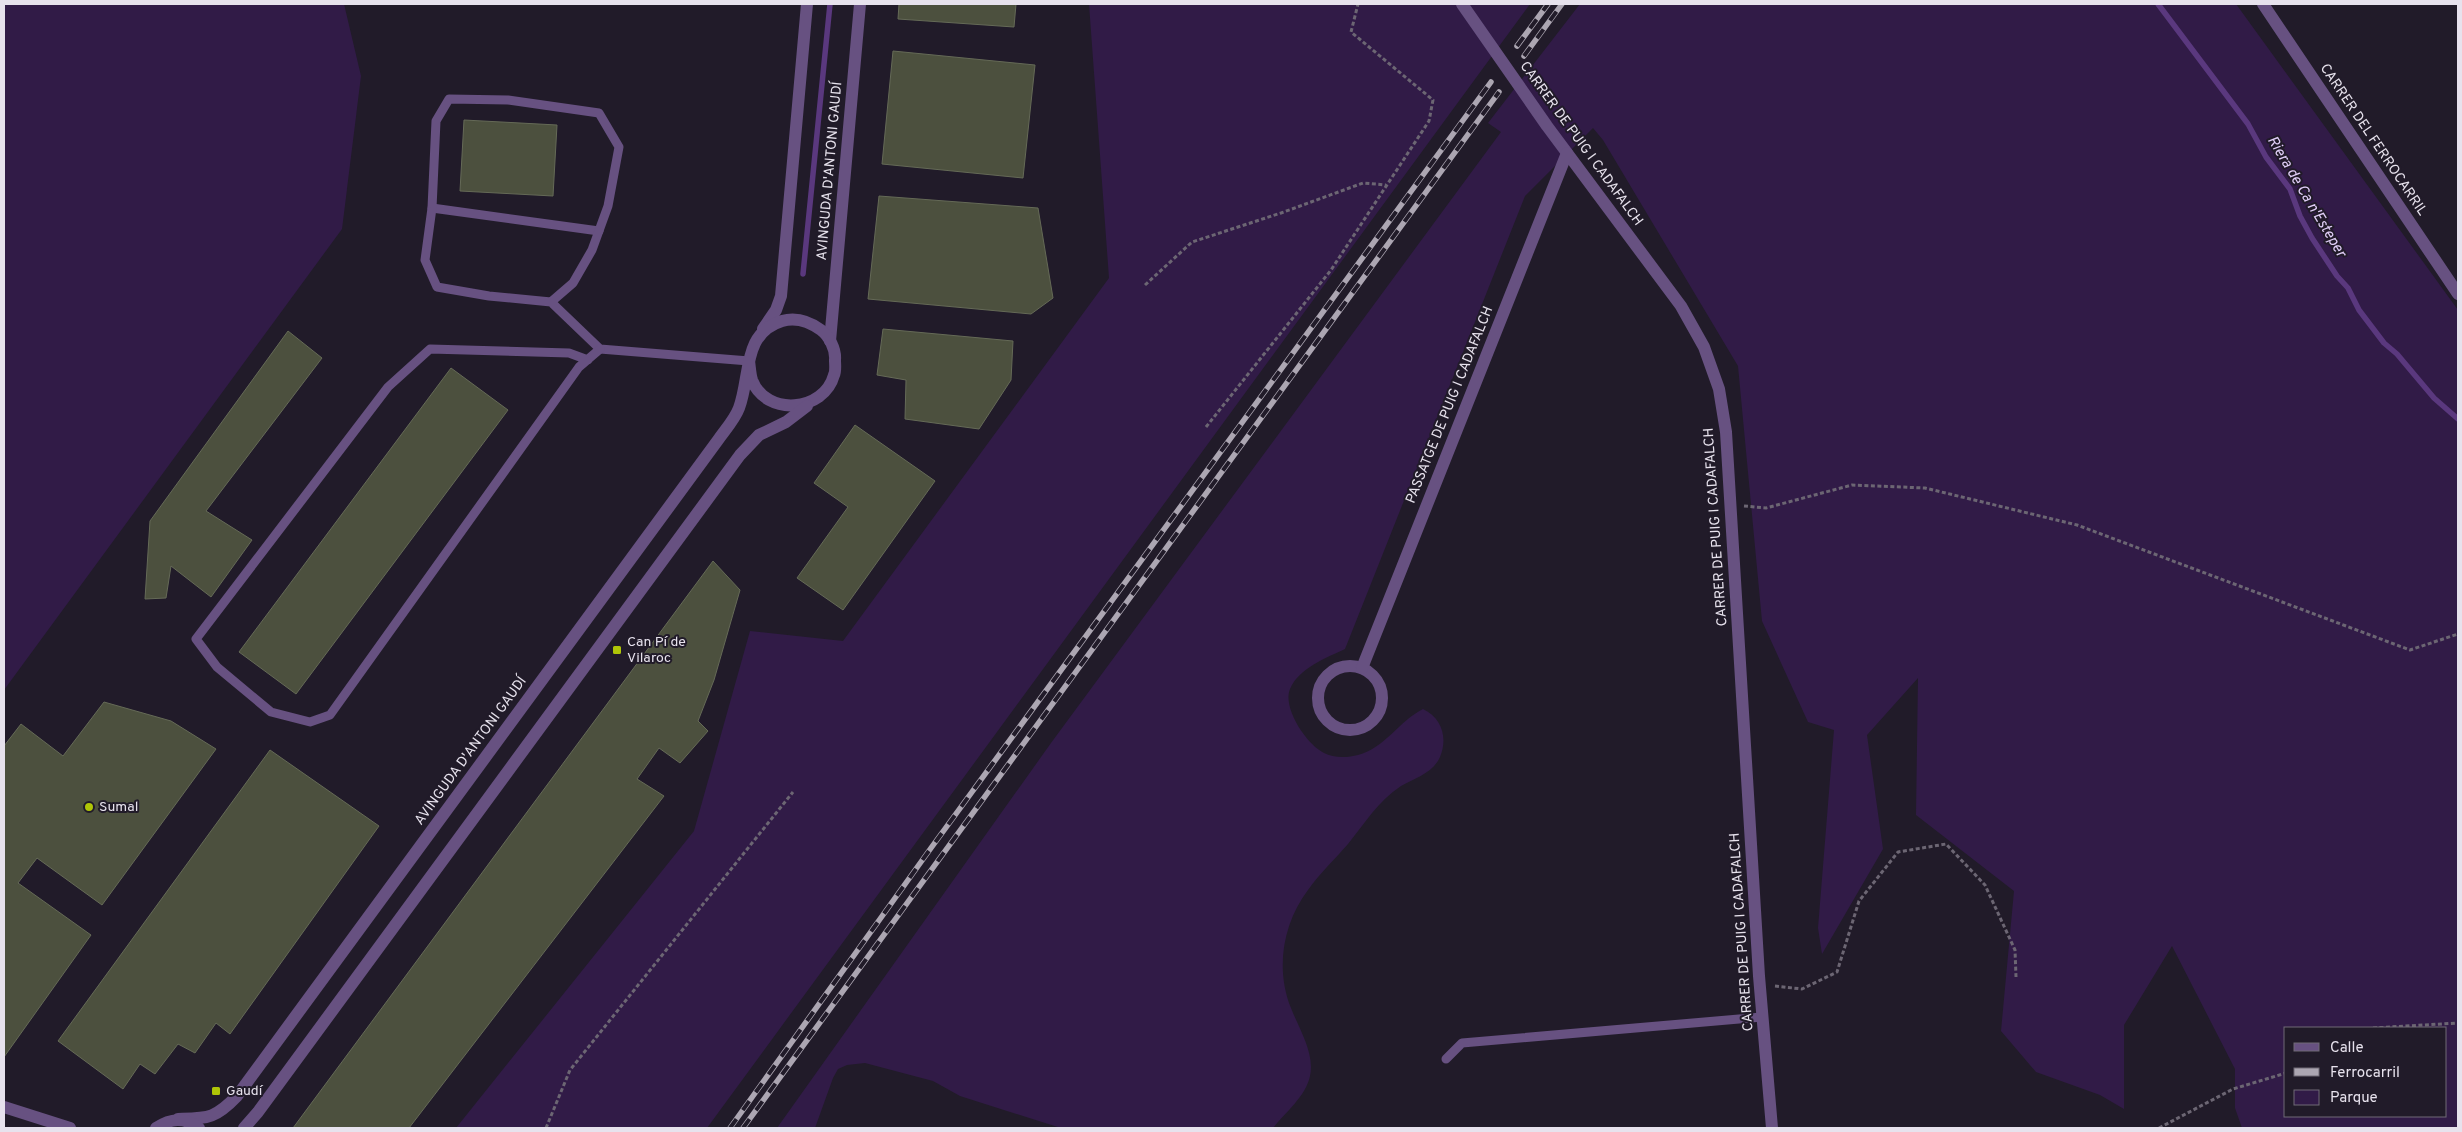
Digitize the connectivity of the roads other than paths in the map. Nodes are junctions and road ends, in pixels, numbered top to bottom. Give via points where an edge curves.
1 (808, 4) edge
2 (860, 4) edge
3 (1462, 4) edge
4 (2263, 4) edge
5 (1567, 153) junction
6 (432, 208) junction
7 (599, 231) junction
8 (2458, 294) edge
9 (552, 302) junction
10 (760, 333) junction
11 (830, 341) junction
12 (600, 349) junction
13 (588, 360) junction
14 (749, 361) junction
15 (817, 399) junction
16 (1362, 668) junction
17 (1762, 1017) junction
18 (1446, 1059) dead end
19 (4, 1107) edge
20 (178, 1120) junction
21 (70, 1128) edge
22 (155, 1128) edge
23 (199, 1128) edge
24 (244, 1128) edge
25 (1772, 1128) edge

1 - 10 street via 780,296 776,310
2 - 11 street, AVINGUDA D'ANTONI GAUDÍ
3 - 5 street, CARRER DE PUIG I CADAFALCH
4 - 8 street, CARRER DEL FERROCARRIL
5 - 16 street, PASSATGE DE PUIG I CADAFALCH
5 - 17 street, CARRER DE PUIG I CADAFALCH via 1682,306 1704,348 1719,389 1726,432
6 - 7 lane
6 - 7 lane via 436,121 449,99 508,100 599,113 619,147 608,206
6 - 9 lane via 425,260 437,287
7 - 9 lane via 573,283
9 - 12 lane
10 - 11 street via 778,322 799,320 811,323
10 - 14 street via 752,346
11 - 15 street via 836,356 835,375
12 - 13 lane
12 - 14 lane
13 - 13 lane via 569,353 430,349 388,387 196,638 217,667 271,712 310,722 330,715 579,368
14 - 15 street via 752,380 769,400 794,406
14 - 20 street, AVINGUDA D'ANTONI GAUDÍ via 739,408 718,440 237,1096 223,1110 208,1118
15 - 24 street via 786,422 759,435 740,455
16 - 16 street via 1375,678 1380,688 1381,707 1375,718 1363,727 1347,730 1336,727 1329,723 1318,702 1323,682 1335,670
17 - 18 lane via 1462,1043
17 - 25 street, CARRER DE PUIG I CADAFALCH
19 - 21 street
20 - 22 street, AVINGUDA D'ANTONI GAUDÍ
20 - 23 street

